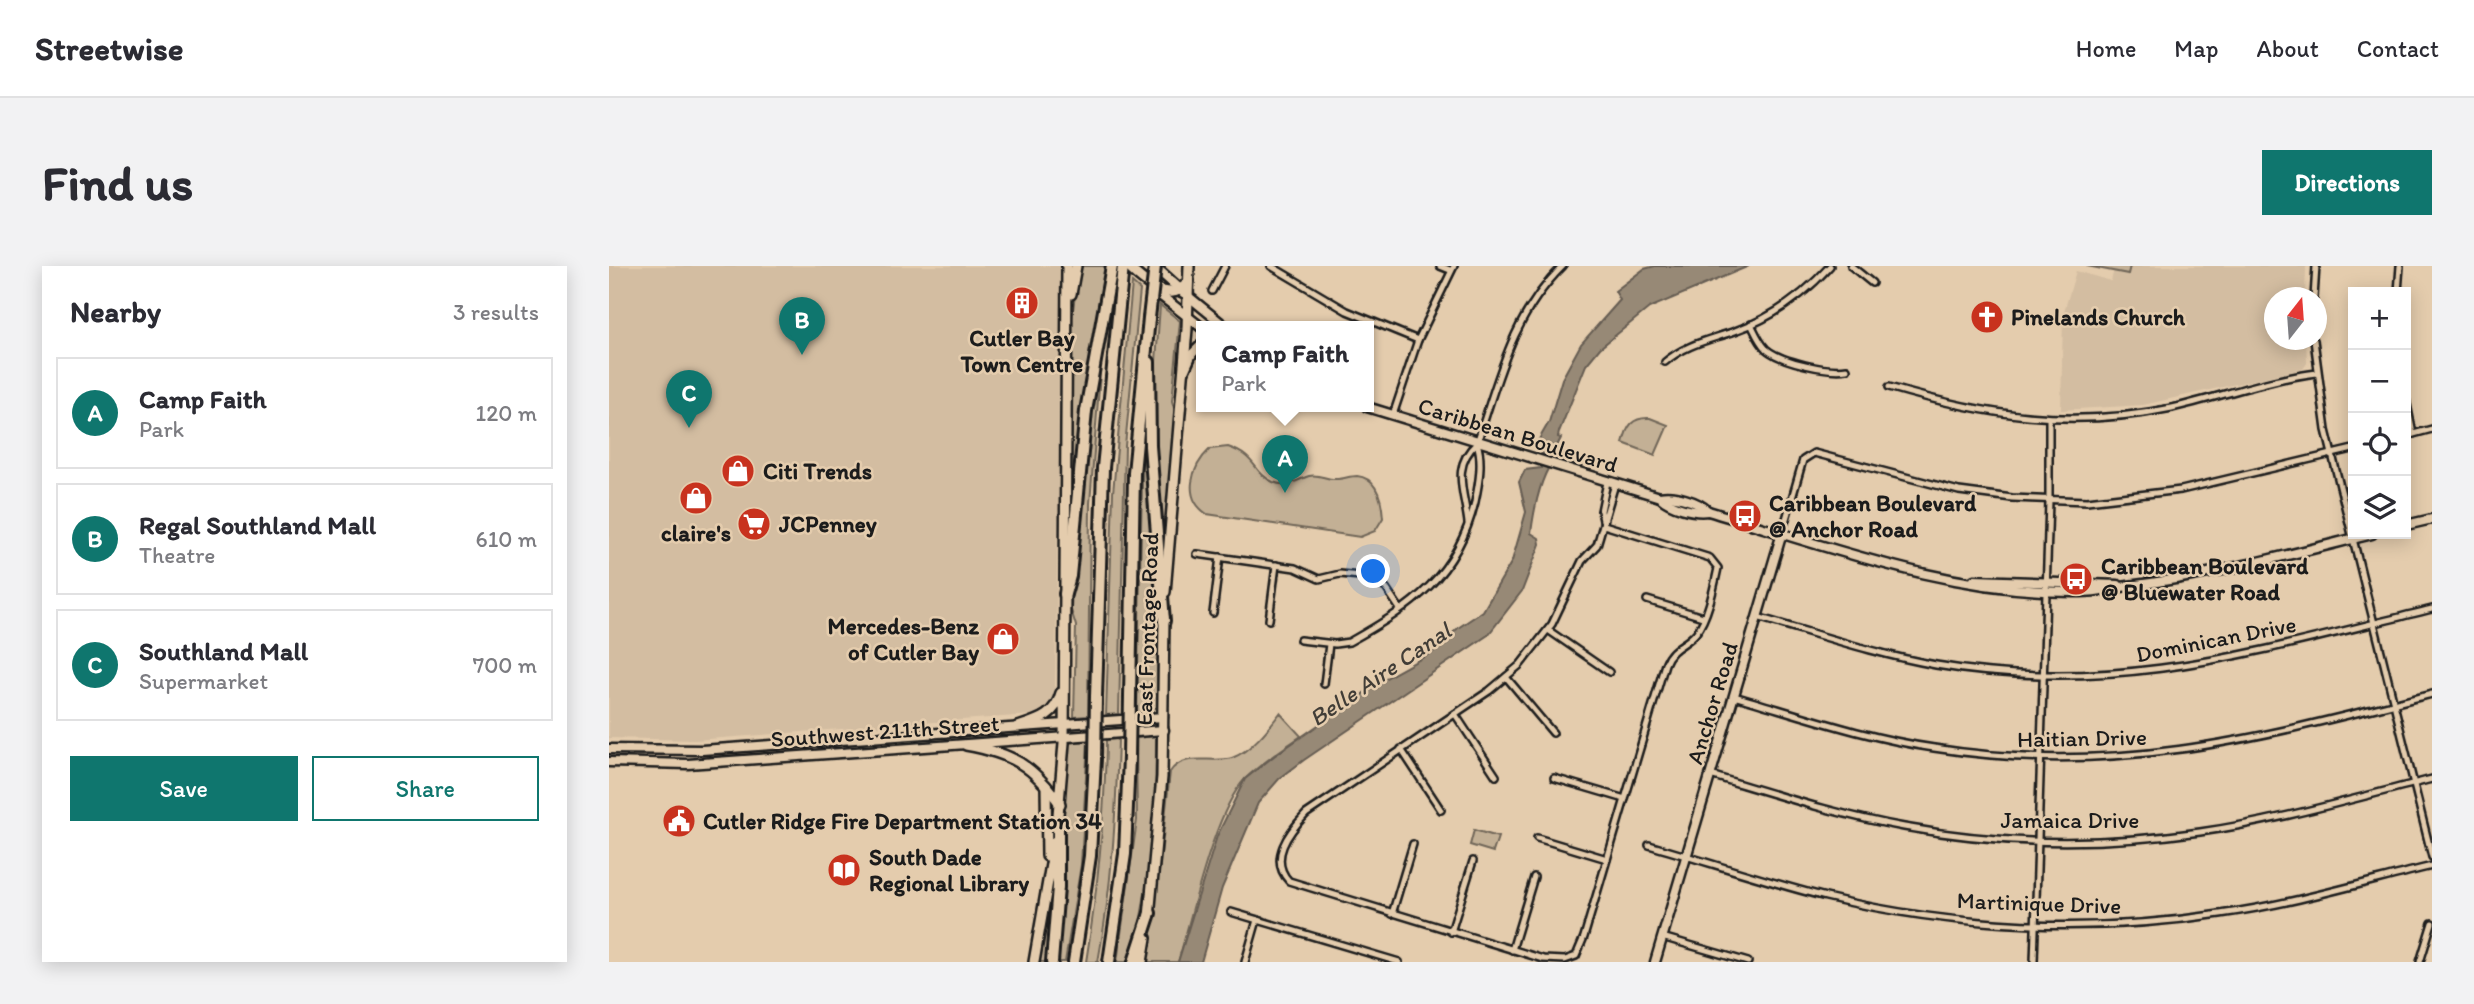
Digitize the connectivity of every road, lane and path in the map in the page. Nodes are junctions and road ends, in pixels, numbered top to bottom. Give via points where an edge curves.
1 (1067, 266) edge
2 (1076, 266) edge
3 (1112, 266) edge
4 (1125, 266) edge
5 (1155, 266) edge
6 (1189, 266) edge
7 (1226, 266) edge
8 (1271, 266) edge
9 (1440, 266) edge
10 (1563, 266) edge
11 (1830, 266) edge
12 (1851, 266) edge
13 (2316, 266) edge
14 (2400, 266) edge
15 (1452, 268) edge
16 (1872, 284) dead end
17 (1149, 287) junction
18 (2315, 287) edge
19 (2398, 287) edge
20 (1212, 291) dead end
21 (1184, 293) junction
22 (1067, 310) junction
23 (1188, 317) junction
24 (1149, 318) junction
25 (1219, 321) edge
26 (1373, 321) edge
27 (1374, 322) edge
28 (1196, 323) edge
29 (1751, 324) junction
30 (1418, 340) junction
31 (1196, 350) edge
32 (2315, 350) edge
33 (1665, 362) dead end
34 (1847, 369) dead end
35 (2317, 373) junction
36 (1183, 374) junction
37 (1889, 387) dead end
38 (1374, 410) edge
39 (2409, 413) edge
40 (1392, 417) junction
41 (2049, 418) junction
42 (2432, 429) edge
43 (2413, 434) joint
44 (1477, 443) junction
45 (2348, 450) edge
46 (2332, 454) junction
47 (1462, 467) junction
48 (1479, 470) junction
49 (1611, 483) junction
50 (2049, 501) junction
51 (2348, 519) edge
52 (2432, 519) edge
53 (1468, 523) junction
54 (2411, 524) edge
55 (1604, 525) junction
56 (1782, 533) junction
57 (2353, 539) joint
58 (1197, 554) dead end
59 (1220, 557) junction
60 (1276, 565) junction
61 (2046, 588) junction
62 (1065, 594) junction
63 (1647, 600) dead end
64 (1400, 609) junction
65 (2432, 609) edge
66 (1213, 613) dead end
67 (1703, 617) junction
68 (1757, 617) junction
69 (1269, 620) dead end
70 (1164, 621) junction
71 (2374, 623) junction
72 (1548, 630) junction
73 (1300, 640) dead end
74 (1329, 644) junction
75 (1609, 671) dead end
76 (2043, 676) junction
77 (1506, 677) junction
78 (1324, 684) dead end
79 (1064, 685) junction
80 (2432, 694) edge
81 (1734, 696) junction
82 (2394, 704) junction
83 (1455, 714) junction
84 (1163, 717) junction
85 (1064, 725) junction
86 (1018, 727) junction
87 (1164, 730) junction
88 (1553, 733) dead end
89 (1064, 737) junction
90 (965, 745) junction
91 (609, 749) edge
92 (1401, 749) junction
93 (2041, 758) junction
94 (609, 762) edge
95 (1710, 775) junction
96 (1496, 776) dead end
97 (1554, 778) dead end
98 (2432, 779) edge
99 (1046, 784) junction
100 (2414, 784) junction
101 (1625, 799) junction
102 (1060, 804) junction
103 (1441, 810) dead end
104 (1058, 822) junction
105 (1537, 838) dead end
106 (2038, 841) junction
107 (1413, 844) dead end
108 (1649, 845) dead end
109 (1686, 856) junction
110 (2432, 857) edge
111 (1607, 859) junction
112 (1473, 861) dead end
113 (2432, 866) edge
114 (1534, 877) dead end
115 (1044, 895) junction
116 (1231, 912) dead end
117 (1150, 913) junction
118 (1392, 914) junction
119 (1257, 920) junction
120 (2432, 923) edge
121 (2035, 925) junction
122 (1451, 932) junction
123 (1662, 937) junction
124 (1512, 950) junction
125 (1034, 962) edge
126 (1052, 962) edge
127 (1074, 962) edge
128 (1109, 962) edge
129 (1134, 962) edge
130 (1142, 962) edge
131 (1245, 962) edge
132 (1399, 962) edge
133 (1655, 962) edge
134 (1748, 962) edge
135 (2034, 962) edge
136 (2420, 962) edge

1 - 22 main road
2 - 22 main road
3 - 62 highway via 1087,401
4 - 17 main road
4 - 127 highway, bridge via 1103,468 1090,856
5 - 21 main road
5 - 24 highway, bridge
6 - 21 main road, East Frontage Road
7 - 20 street
8 - 26 street via 1339,307
9 - 15 street
10 - 44 street via 1536,297 1512,337
11 - 29 street via 1793,300
12 - 16 street
13 - 18 street
14 - 19 street
15 - 30 street
17 - 21 main road
17 - 23 street
21 - 23 main road, East Frontage Road
21 - 25 street
22 - 62 main road
23 - 28 street
23 - 36 main road, East Frontage Road
24 - 70 highway via 1150,446
24 - 128 highway, bridge via 1134,473 1125,854
27 - 30 street
29 - 33 street via 1687,347
29 - 34 street via 1763,346 1774,354 1831,372
30 - 40 street
31 - 36 street
32 - 35 street
35 - 41 street via 2141,414
35 - 46 street
36 - 70 main road, East Frontage Road
37 - 41 street via 1980,412
38 - 40 street, Caribbean Boulevard
39 - 43 street
40 - 44 street, Caribbean Boulevard
41 - 50 street
42 - 43 street
44 - 47 street
44 - 48 street
44 - 49 street, Caribbean Boulevard
45 - 46 street
46 - 50 street via 2154,495
46 - 51 street
47 - 48 street
47 - 53 street via 1459,488
48 - 53 street
49 - 55 street
49 - 56 street, Caribbean Boulevard via 1677,506
50 - 56 street, Anchor Road via 1959,491 1826,454 1808,456
50 - 61 street
52 - 54 street
53 - 64 street via 1440,578
55 - 67 street via 1716,563
55 - 72 street
56 - 61 street, Caribbean Boulevard via 1902,568 2005,589
56 - 68 street, Anchor Road
57 - 61 street, Caribbean Boulevard via 2218,572 2088,592
57 - 71 street
58 - 59 street
59 - 60 street
59 - 66 street
60 - 64 street via 1300,569 1319,579 1341,574 1364,577 1386,588
60 - 69 street
61 - 76 street
62 - 79 main road
63 - 67 street
64 - 74 street via 1353,639
65 - 71 street, Dominican Drive
67 - 101 street via 1697,632 1667,659
68 - 76 street, Dominican Drive via 1914,660
68 - 81 street, Anchor Road
70 - 84 main road, East Frontage Road
71 - 76 street, Dominican Drive via 2181,668
71 - 82 street
72 - 75 street
72 - 77 street
73 - 74 street
74 - 78 street
76 - 93 street
77 - 83 street
77 - 88 street
79 - 85 main road
79 - 86 main road via 1050,714
80 - 82 street, Haitian Drive
81 - 93 street, Haitian Drive via 1907,744
81 - 95 street, Anchor Road
82 - 93 street, Haitian Drive via 2191,750 2107,758
82 - 100 street
83 - 92 street
83 - 96 street
84 - 85 street, Southwest 211th Street
84 - 87 main road, East Frontage Road
85 - 86 street, Southwest 211th Street
85 - 89 main road
86 - 91 street, Southwest 211th Street via 702,750
87 - 89 street, Southwest 211th Street
87 - 117 main road, East Frontage Road
89 - 90 street, Southwest 211th Street
89 - 102 main road
90 - 94 street, Southwest 211th Street via 688,764
90 - 99 main road via 1002,752
92 - 103 street
92 - 118 street via 1301,819 1281,849 1279,861 1284,876 1296,885
93 - 106 street
95 - 106 street, Jamaica Drive via 1908,828
95 - 109 street, Anchor Road
97 - 101 street
98 - 100 street, Jamaica Drive
99 - 102 main road
99 - 115 main road via 1049,830
100 - 106 street, Jamaica Drive via 2209,831 2137,839
100 - 110 street
101 - 111 street
102 - 104 main road
104 - 115 main road
104 - 126 highway
105 - 111 street
106 - 121 street
107 - 118 street
108 - 109 street, Martinique Drive
109 - 121 street, Martinique Drive via 1867,905
109 - 123 street, Anchor Road
111 - 124 street via 1578,954 1548,960
112 - 122 street
113 - 121 street, Martinique Drive via 2222,914 2134,923
114 - 124 street
115 - 125 main road
116 - 119 street
117 - 129 highway
117 - 130 main road, East Frontage Road
118 - 122 street
119 - 131 street
119 - 132 street
120 - 136 street
121 - 135 street
122 - 124 street
123 - 133 street, Anchor Road
123 - 134 street

